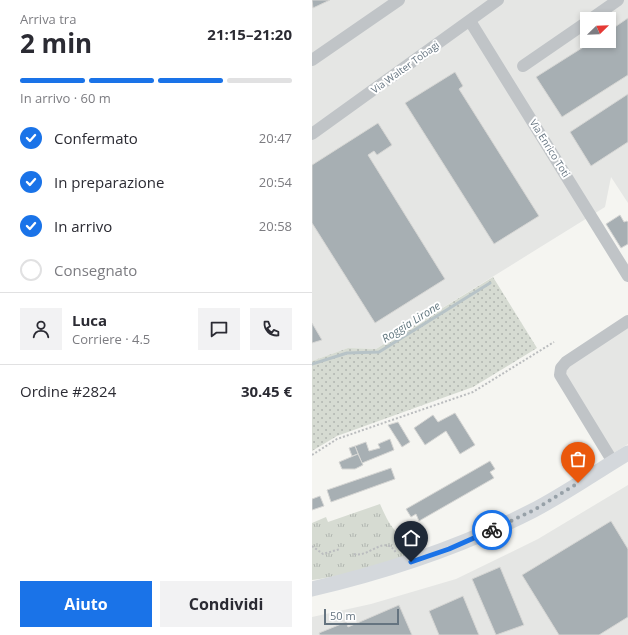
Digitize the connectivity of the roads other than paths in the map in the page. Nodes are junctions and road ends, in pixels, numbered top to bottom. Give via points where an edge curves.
1 (399, 0) edge
2 (498, 0) edge
3 (618, 0) edge
4 (601, 12) edge
5 (470, 20) junction
6 (580, 27) edge
7 (312, 60) edge
8 (523, 66) dead end
9 (312, 134) edge
10 (628, 276) edge
11 (628, 321) edge
12 (628, 453) edge
13 (613, 462) junction
14 (628, 462) edge
15 (312, 589) edge
16 (312, 597) edge

1 - 7 street
2 - 5 street, Via Walter Tobagi
3 - 4 street
5 - 9 street, Via Walter Tobagi
5 - 10 street, Via Enrico Toti
6 - 8 street
11 - 13 street via 566,362 561,368 560,375
12 - 13 main road
13 - 15 main road via 534,510 449,549 372,574
14 - 16 main road via 533,519 501,535 395,578

